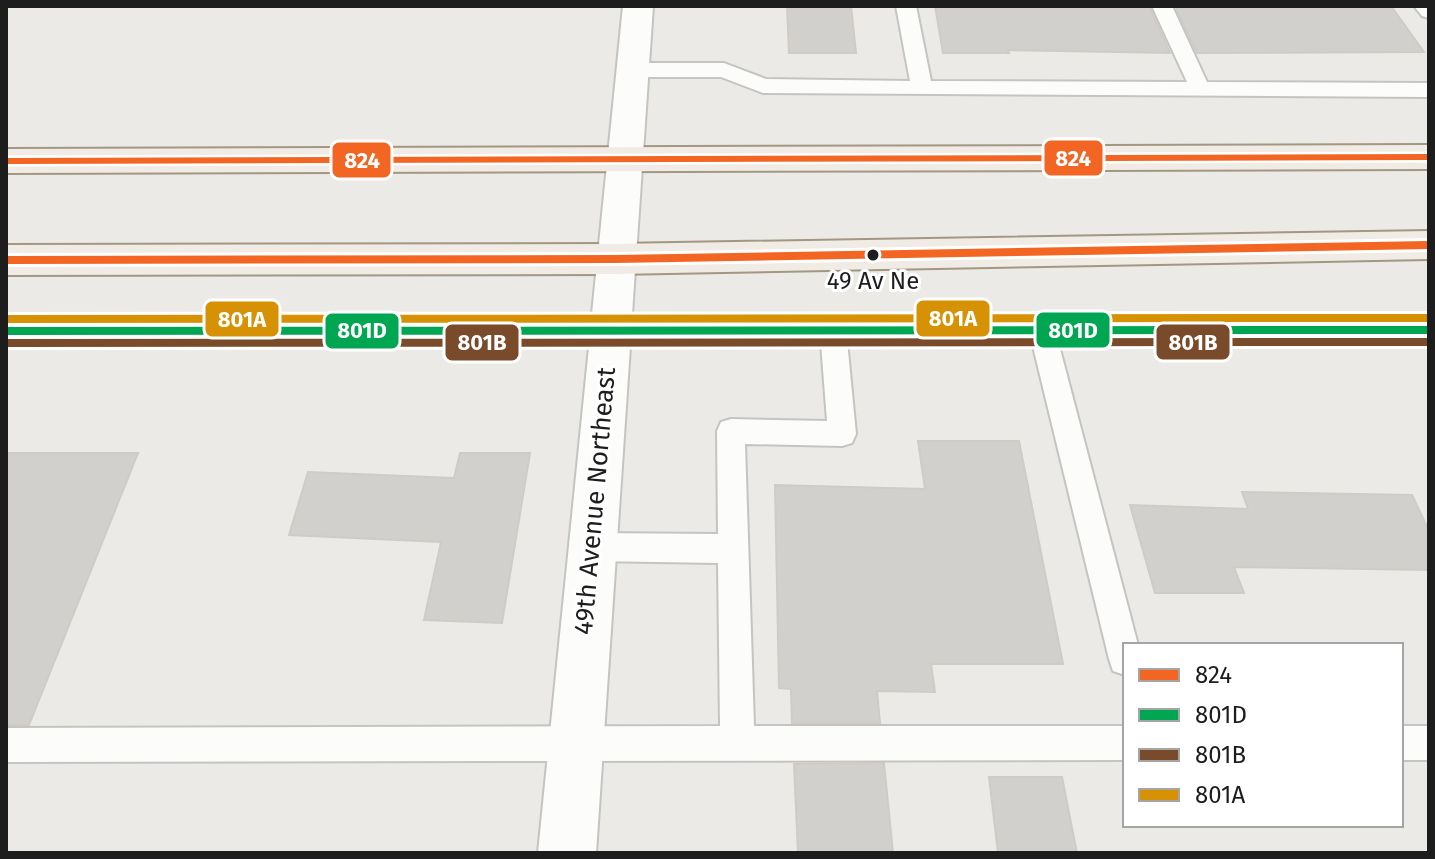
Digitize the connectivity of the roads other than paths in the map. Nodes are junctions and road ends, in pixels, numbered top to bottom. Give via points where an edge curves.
1 (638, 6) edge
2 (906, 6) edge
3 (1162, 6) edge
4 (1424, 6) edge
5 (1429, 12) edge
6 (632, 70) junction
7 (922, 88) junction
8 (1200, 89) junction
9 (1429, 90) edge
10 (1429, 157) edge
11 (623, 158) junction
12 (6, 161) edge
13 (1429, 245) edge
14 (615, 259) junction
15 (6, 260) edge
16 (609, 330) junction
17 (833, 330) junction
18 (1042, 330) junction
19 (1429, 330) edge
20 (6, 331) edge
21 (592, 547) junction
22 (733, 549) junction
23 (1123, 651) edge
24 (1123, 743) edge
25 (1403, 743) edge
26 (1429, 743) edge
27 (576, 744) junction
28 (737, 744) junction
29 (6, 745) edge
30 (567, 853) edge

1 - 6 street, 49th Avenue Northeast
2 - 7 lane
3 - 8 lane
4 - 5 lane
6 - 7 lane via 724,70 763,86
6 - 11 street, 49th Avenue Northeast
7 - 8 lane
8 - 9 lane
10 - 11 main road
11 - 12 main road
11 - 14 street, 49th Avenue Northeast
13 - 14 main road
14 - 15 main road
14 - 16 street, 49th Avenue Northeast
16 - 17 street
16 - 20 street
16 - 21 street, 49th Avenue Northeast
17 - 18 street
17 - 22 lane via 842,434 731,431
18 - 19 street
18 - 23 lane
21 - 22 lane
21 - 27 street, 49th Avenue Northeast
22 - 28 lane
24 - 28 lane
25 - 26 lane
27 - 28 lane
27 - 29 lane
27 - 30 street, 49th Avenue Northeast

